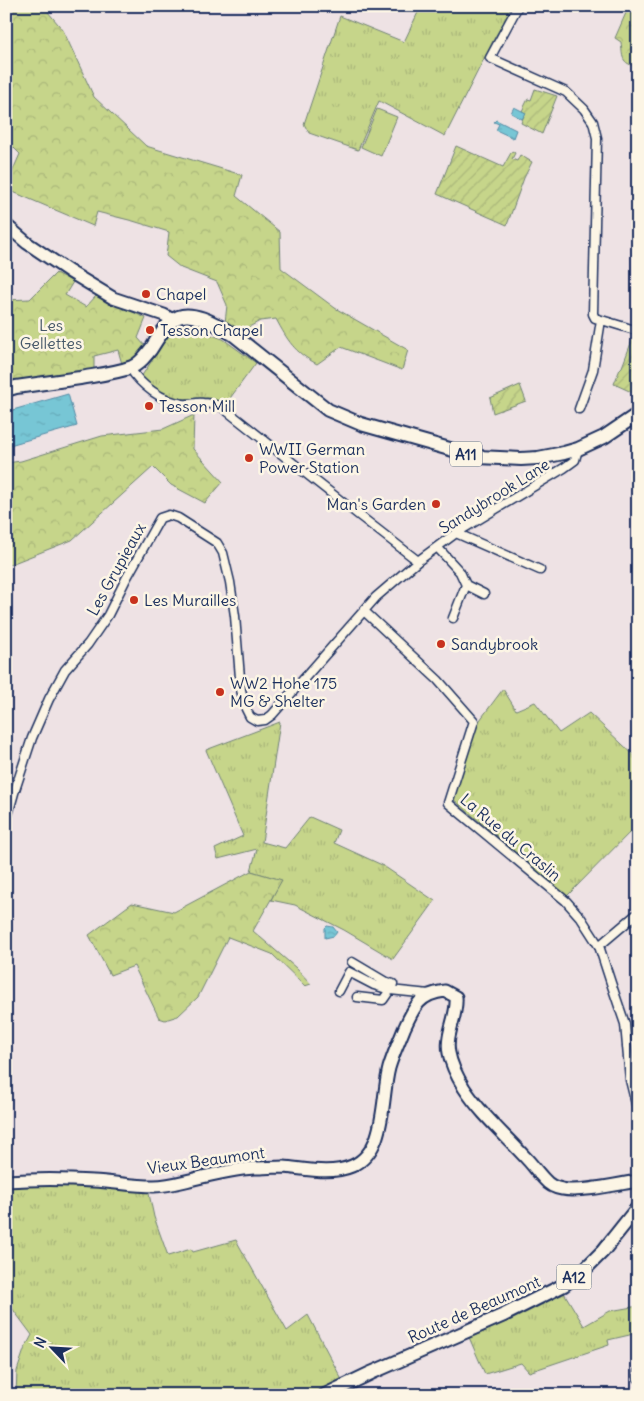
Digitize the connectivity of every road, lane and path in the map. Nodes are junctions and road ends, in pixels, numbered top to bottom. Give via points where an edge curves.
1 (518, 6) edge
2 (6, 225) edge
3 (173, 320) junction
4 (601, 320) junction
5 (638, 331) edge
6 (130, 368) junction
7 (6, 390) edge
8 (580, 409) dead end
9 (638, 414) edge
10 (578, 449) junction
11 (456, 533) junction
12 (437, 548) junction
13 (418, 561) junction
14 (540, 570) dead end
15 (466, 585) junction
16 (484, 594) dead end
17 (364, 611) junction
18 (453, 618) dead end
19 (6, 822) edge
20 (638, 913) edge
21 (599, 946) junction
22 (352, 962) dead end
23 (390, 990) junction
24 (339, 991) dead end
25 (428, 994) junction
26 (357, 997) dead end
27 (638, 1112) edge
28 (638, 1180) edge
29 (6, 1181) edge
30 (638, 1207) edge
31 (638, 1372) edge
32 (638, 1378) edge
33 (325, 1395) edge

1 - 4 street via 490,58 566,92 593,122 597,138 593,314
2 - 3 street via 27,243 113,298
3 - 6 main road via 145,357
3 - 10 main road, A11 via 190,315 225,330 328,410 361,424 478,457 538,458
4 - 5 street
4 - 8 street via 593,370
6 - 7 main road
6 - 13 street via 135,376 168,400 185,404 204,402 222,407
9 - 10 main road, A11 via 604,437
10 - 11 street, Sandybrook Lane via 575,460 564,468
11 - 12 street, Sandybrook Lane
11 - 14 street
12 - 13 street, Sandybrook Lane
12 - 15 street via 460,572
13 - 17 street, Les Grupieaux
15 - 16 street
15 - 18 street
17 - 19 street, Les Grupieaux via 272,715 257,721 250,717 241,690 235,616 223,553 217,543 178,518 160,518 108,616 65,670 49,699 32,738
17 - 21 street, La Rue du Craslin via 438,680 474,721 448,803 566,900
20 - 21 street
21 - 27 street, La Rue du Craslin via 625,1024 630,1080
22 - 23 street via 393,984
23 - 24 street via 349,972
23 - 25 street
23 - 26 street via 383,1000
25 - 28 street via 445,991 456,997 448,1042 453,1066 483,1113 545,1181 562,1189 578,1190
25 - 29 street, Vieux Beaumont via 410,1015 396,1047 389,1068 377,1138 370,1151 352,1166 337,1170 246,1168 153,1186 93,1180
30 - 33 main road, Route de Beaumont / A12 via 603,1251 564,1285
31 - 32 street

